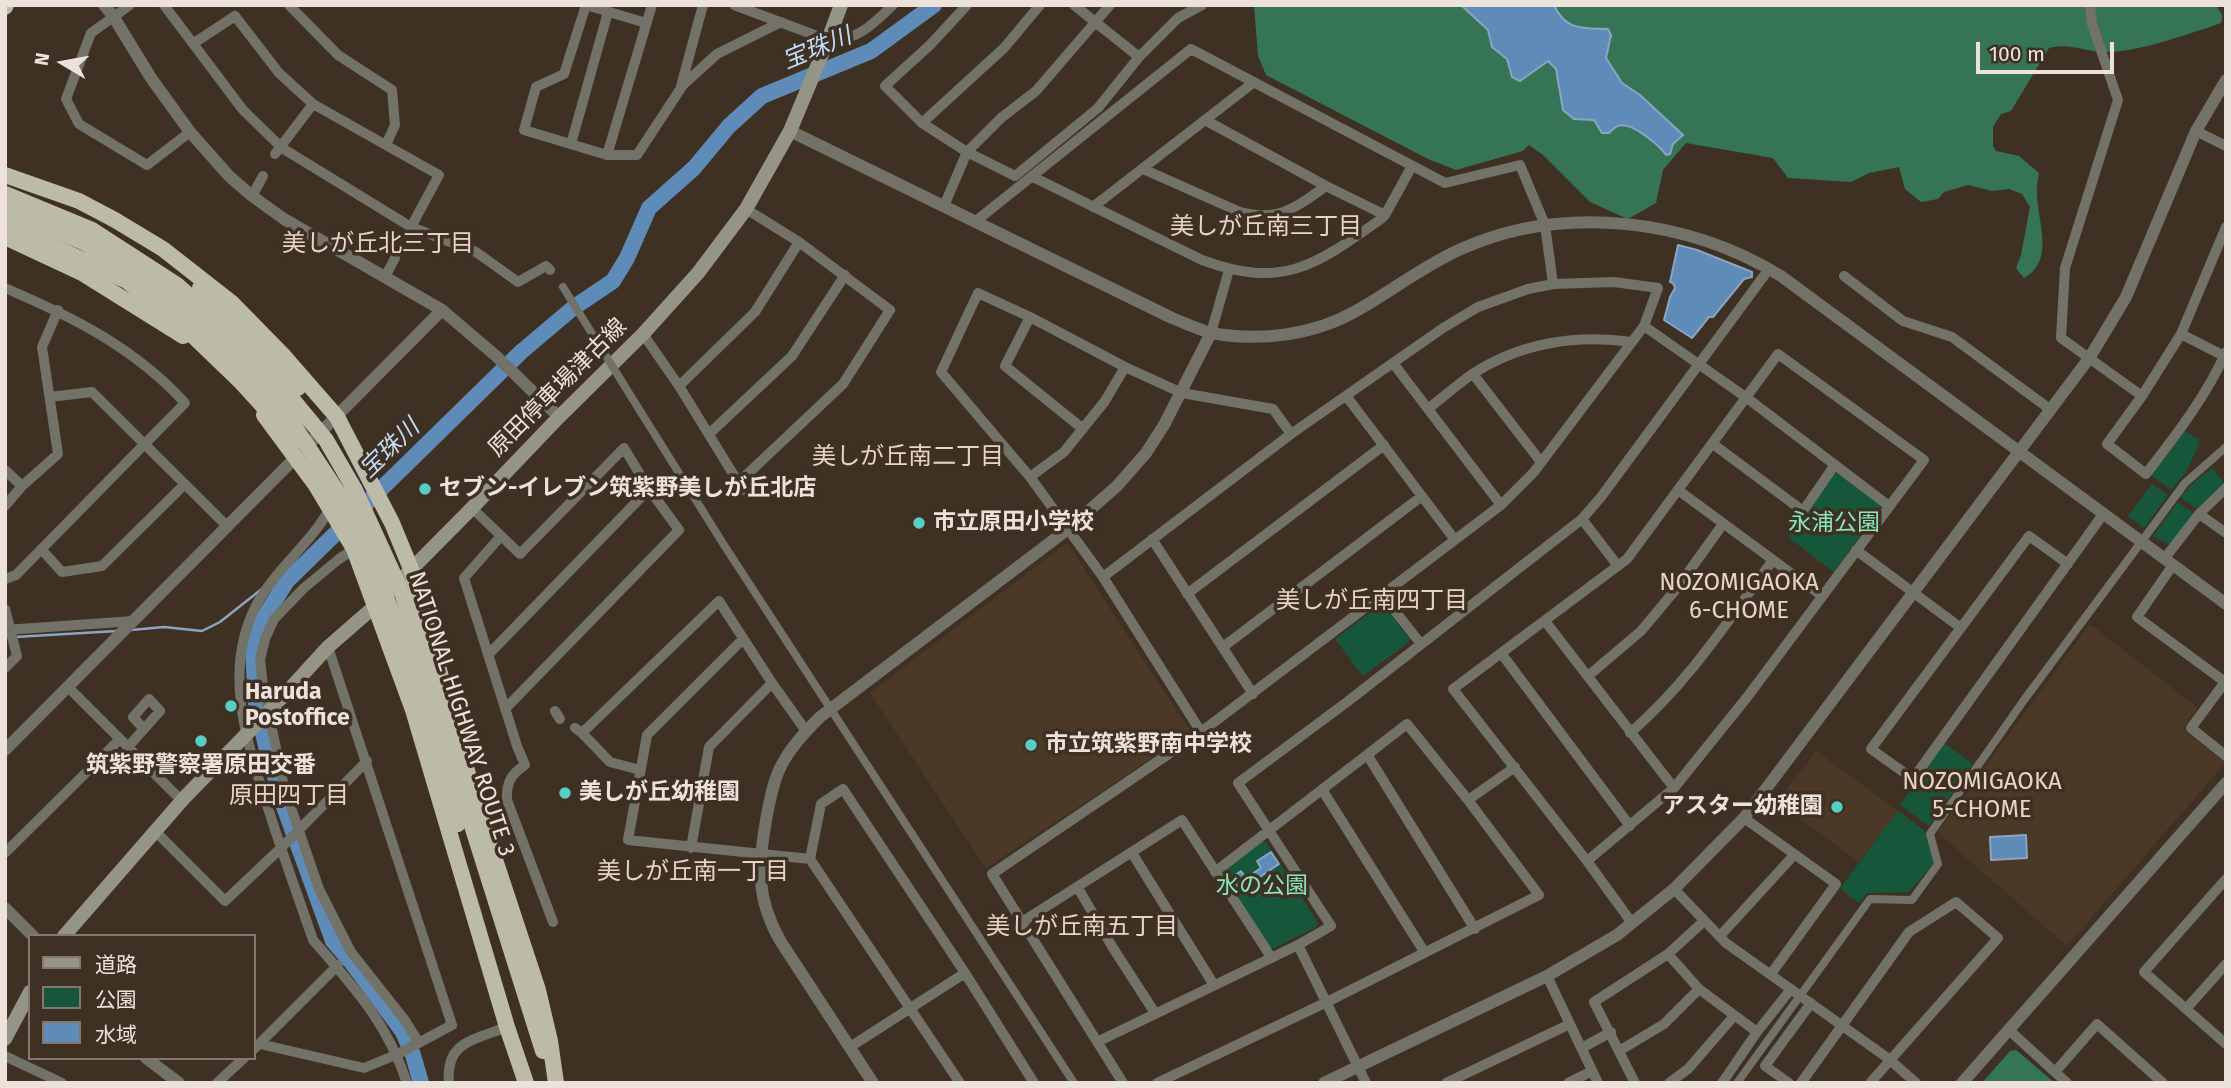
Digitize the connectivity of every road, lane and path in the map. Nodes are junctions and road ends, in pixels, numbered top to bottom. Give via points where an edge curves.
1 (104, 5) edge
2 (130, 5) edge
3 (164, 5) edge
4 (289, 5) edge
5 (652, 5) edge
6 (704, 5) edge
7 (734, 5) edge
8 (841, 5) edge
9 (893, 5) edge
10 (967, 5) edge
11 (1040, 5) edge
12 (1074, 5) edge
13 (1110, 5) edge
14 (1202, 5) edge
15 (2090, 5) edge
16 (608, 12) junction
17 (113, 16) junction
18 (781, 22) junction
19 (1095, 22) junction
20 (646, 23) junction
21 (194, 43) junction
22 (826, 44) junction
23 (1139, 57) junction
24 (2226, 80) edge
25 (1254, 82) junction
26 (680, 89) junction
27 (313, 104) junction
28 (1205, 120) junction
29 (922, 123) junction
30 (790, 131) junction
31 (2196, 131) junction
32 (190, 132) junction
33 (571, 144) junction
34 (386, 145) junction
35 (2226, 146) edge
36 (278, 151) junction
37 (967, 152) junction
38 (607, 155) junction
39 (1412, 166) junction
40 (1143, 169) junction
41 (5, 175) edge
42 (263, 176) dead end
43 (1032, 177) junction
44 (1326, 186) junction
45 (44, 187) junction
46 (5, 194) edge
47 (252, 196) junction
48 (944, 206) junction
49 (1093, 207) junction
50 (5, 209) edge
51 (746, 209) junction
52 (1385, 215) junction
53 (976, 221) junction
54 (5, 224) edge
55 (1545, 225) junction
56 (411, 227) junction
57 (2226, 227) edge
58 (5, 237) edge
59 (799, 242) junction
60 (395, 258) dead end
61 (1769, 269) junction
62 (550, 270) dead end
63 (1229, 270) junction
64 (845, 275) junction
65 (1843, 276) dead end
66 (385, 277) junction
67 (1553, 284) junction
68 (563, 287) dead end
69 (6, 289) edge
70 (58, 310) junction
71 (442, 310) junction
72 (1030, 317) junction
73 (1644, 326) junction
74 (1211, 333) junction
75 (643, 334) junction
76 (2181, 334) junction
77 (1632, 342) junction
78 (2225, 354) edge
79 (2090, 357) junction
80 (1393, 363) junction
81 (1699, 364) junction
82 (1125, 367) junction
83 (1472, 374) junction
84 (679, 386) junction
85 (1182, 393) junction
86 (2142, 396) junction
87 (50, 397) junction
88 (1347, 397) junction
89 (1747, 398) junction
90 (1429, 408) junction
91 (2051, 410) junction
92 (337, 417) junction
93 (559, 417) junction
94 (1083, 429) junction
95 (709, 434) junction
96 (1291, 434) junction
97 (326, 440) junction
98 (145, 444) junction
99 (1713, 444) junction
100 (1384, 445) junction
101 (2226, 447) edge
102 (2019, 450) junction
103 (295, 457) junction
104 (1541, 462) junction
105 (1834, 466) junction
106 (5, 470) edge
107 (1030, 477) junction
108 (185, 484) junction
109 (22, 486) junction
110 (2226, 488) edge
111 (649, 489) junction
112 (1678, 489) junction
113 (1422, 496) junction
114 (1501, 505) junction
115 (5, 506) edge
116 (1889, 506) junction
117 (472, 508) junction
118 (331, 512) junction
119 (2104, 513) junction
120 (2199, 514) junction
121 (1582, 519) junction
122 (1723, 524) junction
123 (228, 527) junction
124 (1068, 528) junction
125 (2226, 533) edge
126 (500, 537) junction
127 (1152, 540) junction
128 (1455, 540) junction
129 (2141, 541) junction
130 (351, 544) junction
131 (41, 549) junction
132 (1856, 550) junction
133 (1773, 560) junction
134 (2169, 562) junction
135 (374, 564) junction
136 (2068, 564) junction
137 (1618, 566) junction
138 (411, 569) junction
139 (1103, 577) junction
140 (5, 579) edge
141 (1914, 593) junction
142 (1187, 594) junction
143 (1383, 596) junction
144 (1822, 596) junction
145 (2226, 604) edge
146 (375, 606) junction
147 (5, 609) edge
148 (135, 621) junction
149 (1545, 621) junction
150 (1961, 628) junction
151 (8, 630) edge
152 (744, 639) junction
153 (1421, 644) junction
154 (1223, 646) junction
155 (328, 647) junction
156 (1501, 653) junction
157 (488, 655) junction
158 (5, 668) edge
159 (1588, 676) junction
160 (772, 683) junction
161 (68, 687) junction
162 (1253, 694) junction
163 (505, 709) junction
164 (831, 709) junction
165 (269, 712) junction
166 (144, 729) dead end
167 (806, 731) junction
168 (1201, 732) junction
169 (1630, 733) junction
170 (246, 736) junction
171 (119, 740) junction
172 (127, 748) junction
173 (5, 750) edge
174 (1368, 756) junction
175 (2226, 756) edge
176 (367, 761) junction
177 (1515, 767) junction
178 (640, 770) junction
179 (2226, 783) edge
180 (1674, 788) junction
181 (1323, 791) junction
182 (1468, 800) junction
183 (182, 801) junction
184 (1744, 818) junction
185 (458, 822) junction
186 (1630, 826) junction
187 (1269, 828) junction
188 (300, 829) junction
189 (155, 831) junction
190 (281, 848) junction
191 (691, 848) junction
192 (5, 853) edge
193 (1132, 853) junction
194 (760, 854) junction
195 (1794, 855) junction
196 (810, 859) junction
197 (1587, 861) junction
198 (1215, 872) junction
199 (2226, 880) edge
200 (1079, 888) junction
201 (1674, 889) junction
202 (5, 908) edge
203 (1704, 921) junction
204 (553, 922) dead end
205 (1023, 922) junction
206 (1632, 923) junction
207 (1475, 929) junction
208 (31, 934) edge
209 (66, 934) edge
210 (1720, 936) junction
211 (1298, 945) junction
212 (1424, 953) junction
213 (1668, 954) junction
214 (1270, 957) junction
215 (2226, 964) edge
216 (338, 965) junction
217 (965, 973) junction
218 (1771, 974) junction
219 (1547, 976) junction
220 (1214, 985) junction
221 (1699, 989) junction
222 (1796, 992) junction
223 (28, 996) edge
224 (1327, 1002) junction
225 (1811, 1003) junction
226 (911, 1008) junction
227 (2186, 1009) junction
228 (1155, 1013) junction
229 (1734, 1016) junction
230 (1570, 1024) junction
231 (1843, 1026) junction
232 (507, 1027) junction
233 (2008, 1030) junction
234 (1611, 1032) junction
235 (1757, 1032) junction
236 (5, 1039) edge
237 (1097, 1042) junction
238 (419, 1043) junction
239 (2226, 1044) edge
240 (257, 1046) edge
241 (850, 1047) junction
242 (1582, 1048) junction
243 (1619, 1051) junction
244 (398, 1055) junction
245 (5, 1056) edge
246 (1889, 1059) junction
247 (149, 1060) edge
248 (242, 1060) edge
249 (1359, 1066) junction
250 (1592, 1071) junction
251 (2055, 1072) junction
252 (62, 1083) edge
253 (179, 1083) edge
254 (218, 1083) edge
255 (407, 1083) edge
256 (449, 1083) edge
257 (526, 1083) edge
258 (536, 1083) edge
259 (554, 1083) edge
260 (873, 1083) edge
261 (960, 1083) edge
262 (1034, 1083) edge
263 (1074, 1083) edge
264 (1123, 1083) edge
265 (1157, 1083) edge
266 (1324, 1083) edge
267 (1366, 1083) edge
268 (1446, 1083) edge
269 (1568, 1083) edge
270 (1598, 1083) edge
271 (1635, 1083) edge
272 (1668, 1083) edge
273 (1722, 1083) edge
274 (1737, 1083) edge
275 (1789, 1083) edge
276 (1801, 1083) edge
277 (1870, 1083) edge
278 (1916, 1083) edge
279 (1962, 1083) edge
280 (2067, 1083) edge
281 (2163, 1083) edge

1 - 17 street
2 - 17 street
3 - 21 street
4 - 34 street via 338,55 392,90 395,125
5 - 20 street
6 - 26 street
7 - 18 street
8 - 22 main road, 原田停車場津古線
9 - 22 street via 868,28
10 - 29 street via 886,86
11 - 29 street via 1004,48
12 - 19 street
13 - 19 street
14 - 23 street via 1178,18
15 - 79 street via 2118,100 2065,268 2061,338
16 - 20 street
16 - 33 street
16 - 33 street via 586,5 564,74 536,87 524,130
17 - 32 street
17 - 32 street via 91,33 66,99 79,124 147,165
18 - 22 street
18 - 26 street via 717,54
19 - 23 street
19 - 37 street via 1036,91
20 - 38 street
21 - 27 street via 235,16 279,73
21 - 36 street
22 - 30 main road, 原田停車場津古線
23 - 37 street via 1098,108 1015,176
24 - 31 street
25 - 28 street
25 - 39 street
25 - 43 street via 1191,49
26 - 38 street via 637,155
27 - 34 street
27 - 36 street
28 - 40 street
28 - 44 street
29 - 37 street
30 - 48 street
30 - 51 main road, 原田停車場津古線
31 - 35 street
31 - 79 street via 2126,297
32 - 47 street
33 - 38 street
34 - 56 street via 439,175
36 - 56 street
37 - 48 street
39 - 52 street
39 - 55 street via 1445,183 1520,165
40 - 44 street via 1257,216 1293,210
40 - 49 street
41 - 45 highway
42 - 47 street
43 - 49 street
43 - 53 street
44 - 52 street
45 - 92 highway via 115,220 205,280 274,345
45 - 97 highway, bridge via 156,255 200,288 267,349 318,414
46 - 97 highway, NATIONAL HIGHWAY ROUTE 3, bridge via 92,230 177,285 256,355
47 - 66 street
48 - 53 street
49 - 63 street
50 - 135 highway, NATIONAL HIGHWAY ROUTE 3, bridge via 85,243 126,267 235,355 300,434 342,499
51 - 59 street
51 - 75 main road, 原田停車場津古線
52 - 63 street via 1334,252 1303,267 1267,275
53 - 74 street
54 - 135 highway, bridge via 127,281 187,330 293,440
55 - 61 street via 1619,223 1673,231
55 - 67 street
55 - 74 street via 1463,248 1355,313 1328,324 1282,336
56 - 62 street via 476,252 518,282 546,266
57 - 76 street
58 - 103 highway via 82,273 177,330 229,377
59 - 64 street
59 - 84 street via 755,312
60 - 66 street
61 - 81 street
61 - 102 street
63 - 74 street
64 - 95 street via 792,356
64 - 95 street via 890,310 842,384 741,486
65 - 91 street via 1903,321 1952,337
66 - 71 street
67 - 73 street via 1614,282 1658,288
67 - 80 street via 1478,307
68 - 164 street, bridge
69 - 70 street
70 - 87 street via 42,347
70 - 98 street via 101,333 162,377 185,403
71 - 92 street
71 - 93 street
72 - 82 street
72 - 94 street via 1005,366
72 - 107 street via 978,293 941,372
73 - 77 street
73 - 81 street
74 - 85 street
75 - 84 street
75 - 93 main road, 原田停車場津古線
76 - 78 street
76 - 86 street
77 - 83 street via 1547,343 1513,353
77 - 104 street
78 - 86 street via 2186,421 2146,474 2106,444
79 - 86 street
79 - 91 street
80 - 88 street
80 - 90 street
81 - 89 street
81 - 121 street
82 - 85 street
82 - 94 street
83 - 90 street
83 - 104 street
84 - 95 street
85 - 96 street via 1273,409
85 - 124 street via 1146,453 1117,486
87 - 98 street via 92,392
87 - 109 street via 58,454
88 - 96 street
88 - 100 street
89 - 99 street
89 - 105 street
89 - 116 street via 1778,354 1924,460
90 - 114 street
91 - 102 street
92 - 103 street
92 - 138 highway
93 - 117 main road, 原田停車場津古線
94 - 107 street via 1064,452
96 - 127 street
97 - 185 highway, NATIONAL HIGHWAY ROUTE 3, bridge via 403,595
98 - 108 street
98 - 131 street
99 - 105 street via 1803,511
99 - 112 street
100 - 113 street
100 - 142 street
101 - 129 street via 2185,483
102 - 119 street
102 - 141 street
103 - 118 highway
103 - 123 street
104 - 114 street
105 - 116 street
106 - 109 street
107 - 124 street
108 - 123 street
108 - 131 street via 102,566 62,572
109 - 115 street
110 - 120 street
111 - 126 street via 624,448 520,554
111 - 157 street
111 - 163 street via 679,530
112 - 122 street
112 - 137 street via 1628,559
113 - 128 street
113 - 154 street
114 - 128 street
116 - 132 street
117 - 126 street
117 - 138 main road, 原田停車場津古線
118 - 130 highway
118 - 170 street via 271,582 246,627 239,666
119 - 129 street
119 - 136 street
120 - 125 street
120 - 134 street
121 - 137 street
121 - 153 street
122 - 133 street
122 - 159 street via 1641,631
123 - 148 street
124 - 139 street
124 - 164 street
126 - 157 street via 464,578
127 - 139 street
127 - 142 street
128 - 143 street
129 - 134 street
129 - 222 street via 1930,834 1938,864 1912,900 1870,899
130 - 146 highway
130 - 165 street via 274,619 260,660
131 - 140 street via 16,575
132 - 141 street
132 - 144 street
133 - 144 street
133 - 169 street via 1681,684
134 - 145 street
134 - 175 street via 2137,617 2225,682 2191,728
135 - 185 highway, NATIONAL HIGHWAY ROUTE 3, bridge via 411,665
136 - 150 street via 2029,536
136 - 150 street via 1913,779 1871,749
137 - 149 street
138 - 146 main road, 原田停車場津古線
138 - 259 highway via 472,788 538,990
139 - 168 street
141 - 150 street
141 - 184 street
142 - 154 street
143 - 153 street
143 - 162 street
144 - 180 street
146 - 155 main road, 原田停車場津古線
146 - 185 highway via 443,808
147 - 151 street
148 - 151 street
148 - 161 street
149 - 156 street
149 - 159 street
151 - 158 street via 17,656
152 - 160 street
152 - 178 street via 648,734
152 - 178 street via 719,601 578,730 610,762
153 - 187 street via 1238,783
154 - 162 street
155 - 165 main road, 原田停車場津古線
155 - 176 street
156 - 177 street via 1453,689
156 - 186 street
157 - 163 street
159 - 169 street
160 - 167 street
160 - 191 street via 709,747
161 - 171 street
161 - 173 street
162 - 168 street
163 - 204 street via 525,765 509,780 507,800
164 - 167 street
164 - 263 street
165 - 170 main road, 原田停車場津古線
165 - 188 street via 284,787
166 - 172 street
167 - 194 street via 773,784
168 - 205 street via 992,874
169 - 180 street
170 - 183 main road, 原田停車場津古線
170 - 190 street
171 - 172 street
171 - 192 street
172 - 183 street
174 - 181 street
174 - 182 street via 1407,724
174 - 207 street
176 - 188 street
176 - 238 street via 452,1025
177 - 182 street
177 - 197 street
178 - 191 street via 628,840
179 - 233 street
180 - 186 street
181 - 187 street
181 - 212 street
182 - 207 street via 1539,895
183 - 189 main road, 原田停車場津古線
184 - 195 street
184 - 201 street
185 - 232 highway
185 - 258 highway, NATIONAL HIGHWAY ROUTE 3
185 - 259 highway, NATIONAL HIGHWAY ROUTE 3
186 - 197 street
187 - 198 street
187 - 211 street via 1331,926
188 - 190 street
188 - 238 street via 334,922
189 - 190 street via 225,901
189 - 209 main road, 原田停車場津古線
190 - 216 street via 313,940
191 - 194 street
193 - 198 street via 1182,820
193 - 200 street
193 - 220 street
194 - 196 street
194 - 241 street via 763,896 775,932
195 - 210 street
195 - 218 street via 1836,884
196 - 217 street via 821,804 843,789
196 - 226 street
197 - 206 street
198 - 214 street
199 - 227 street via 2144,972
200 - 205 street
200 - 228 street
201 - 203 street
201 - 206 street
202 - 208 street
203 - 210 street
203 - 213 street
205 - 237 street
206 - 219 street
207 - 212 street
210 - 218 street
211 - 214 street
211 - 224 street
212 - 224 street
213 - 221 street
213 - 234 street via 1594,1002
214 - 220 street
215 - 227 street
216 - 240 street
216 - 244 street via 365,999
217 - 226 street
217 - 262 street
218 - 222 street
219 - 230 street
219 - 249 street
220 - 228 street
221 - 229 street
221 - 243 street via 1664,1024
222 - 225 street
222 - 235 street
222 - 274 street
223 - 236 main road
224 - 249 street
224 - 265 street
225 - 231 street
225 - 275 street via 1765,1066
226 - 241 street
226 - 261 street
227 - 239 street
228 - 237 street
229 - 235 street
229 - 272 street via 1688,1069
230 - 242 street
230 - 268 street
231 - 246 street
231 - 246 street via 1909,932 1956,902 1997,938
231 - 276 street
232 - 256 street via 453,1052 447,1068
232 - 257 highway
233 - 251 street
233 - 279 street
234 - 242 street
234 - 243 street
235 - 273 street
237 - 264 street
238 - 244 street
240 - 244 street via 364,1068
241 - 260 street
242 - 250 street
243 - 271 street
244 - 255 street
245 - 252 street
246 - 277 street
246 - 278 street
247 - 253 street
248 - 254 street
249 - 266 street
249 - 267 street
250 - 269 street
250 - 270 street
251 - 280 street
251 - 281 street via 2097,1024

